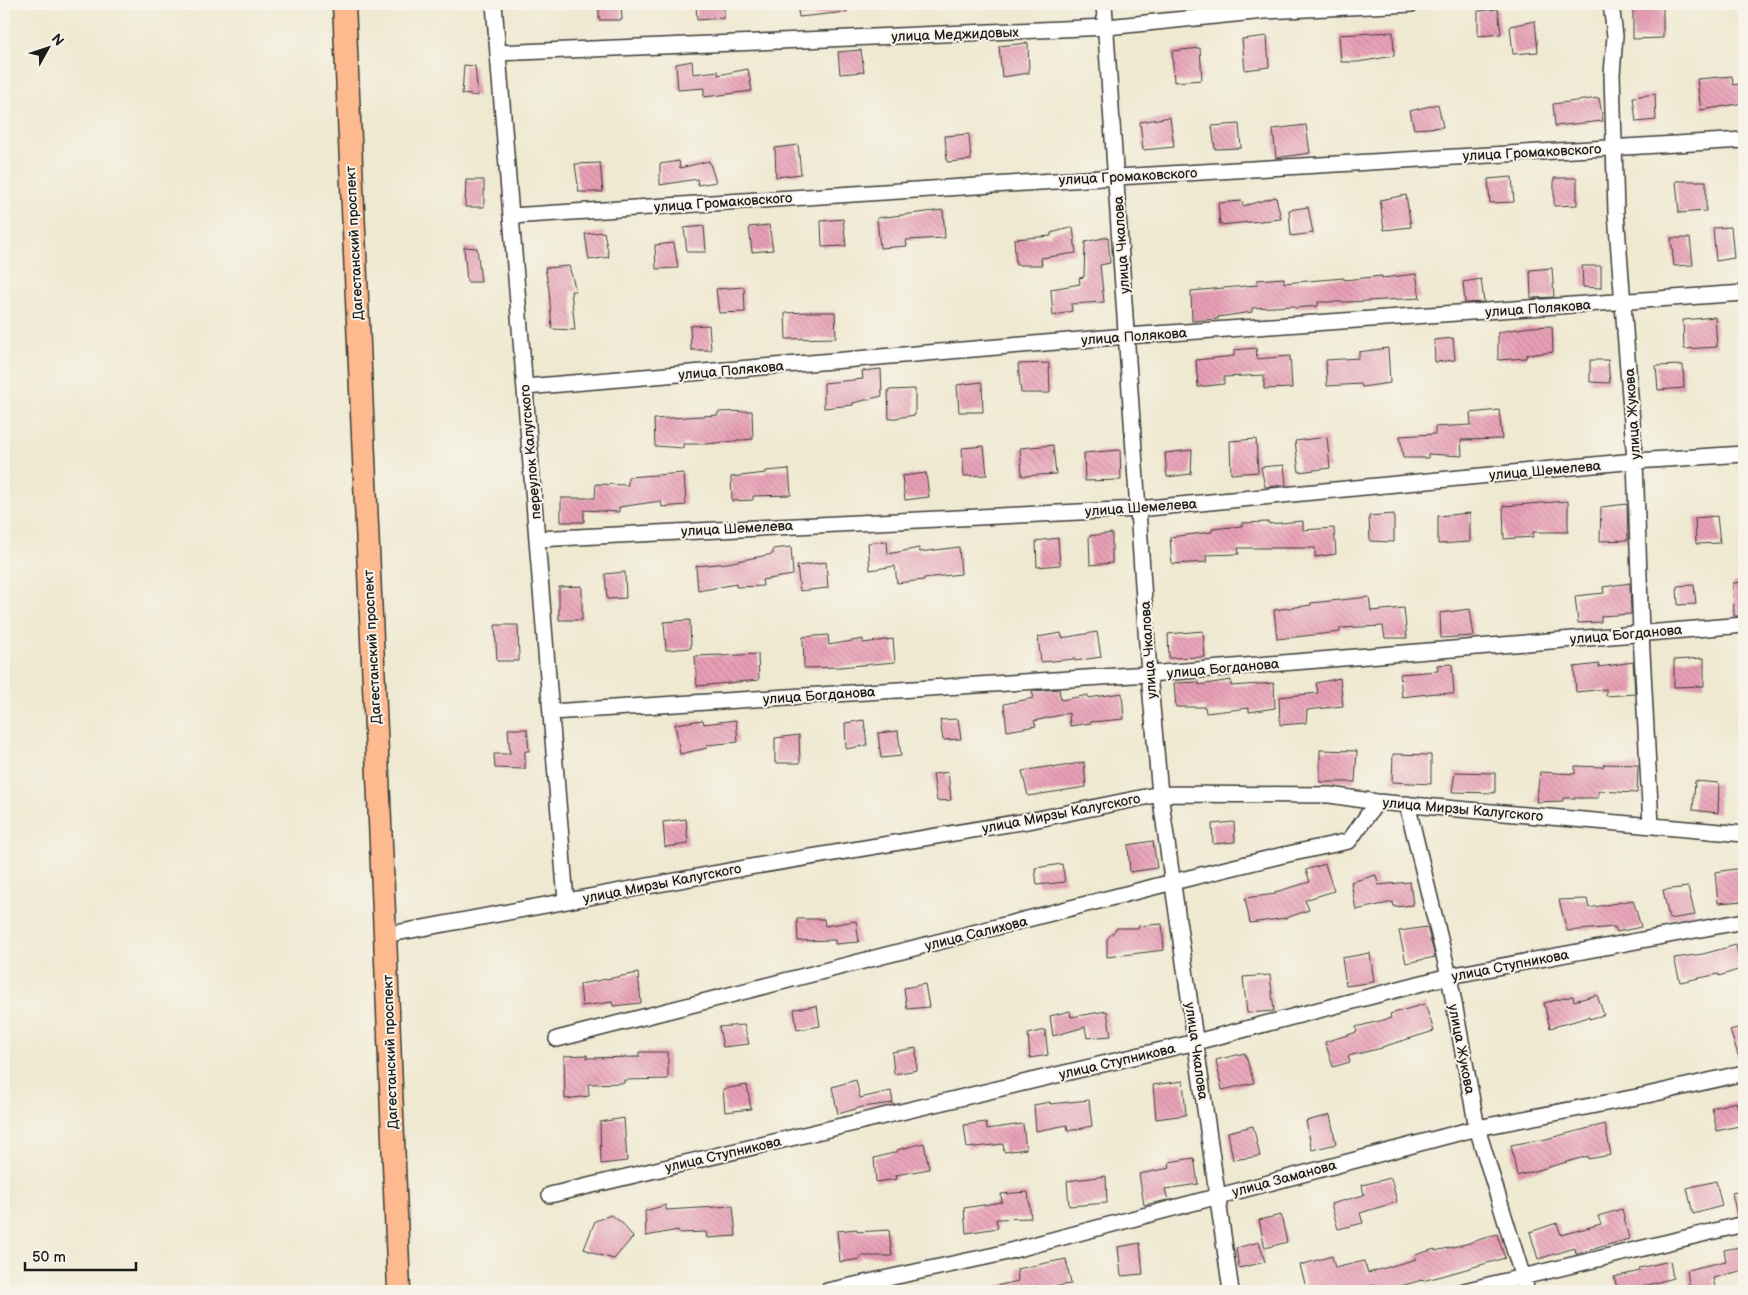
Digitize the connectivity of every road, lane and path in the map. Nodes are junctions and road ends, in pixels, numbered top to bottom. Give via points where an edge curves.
1 (344, 4) edge
2 (494, 4) edge
3 (1104, 4) edge
4 (1412, 4) edge
5 (1611, 4) edge
6 (1266, 8) edge
7 (1107, 27) junction
8 (498, 53) junction
9 (1744, 140) edge
10 (1614, 148) junction
11 (1117, 177) junction
12 (511, 216) junction
13 (1744, 293) edge
14 (1623, 303) junction
15 (1127, 336) junction
16 (525, 387) junction
17 (1744, 454) edge
18 (1635, 461) junction
19 (1138, 509) junction
20 (537, 539) junction
21 (1744, 625) edge
22 (1640, 632) junction
23 (1149, 674) junction
24 (551, 712) junction
25 (1160, 794) junction
26 (1377, 802) junction
27 (1407, 804) junction
28 (1651, 825) junction
29 (1744, 834) edge
30 (1173, 882) junction
31 (566, 901) junction
32 (1744, 920) edge
33 (385, 935) junction
34 (1448, 976) junction
35 (557, 1039) dead end
36 (1196, 1042) junction
37 (1744, 1073) edge
38 (1477, 1128) junction
39 (550, 1195) dead end
40 (1218, 1195) junction
41 (1744, 1224) edge
42 (1526, 1284) edge
43 (399, 1291) edge
44 (827, 1291) edge
45 (1232, 1291) edge
46 (1464, 1291) edge

1 - 33 highway, Дагестанский проспект
2 - 8 street, переулок Калугского
3 - 7 street, улица Чкалова
4 - 6 street, улица Меджидовых
5 - 10 street, улица Жукова via 1615,36 1612,74
6 - 7 street, улица Меджидовых
7 - 8 street, улица Меджидовых
7 - 11 street, улица Чкалова
8 - 12 street, переулок Калугского
9 - 10 street, улица Громаковского
10 - 11 street, улица Громаковского
10 - 14 street, улица Жукова
11 - 12 street, улица Громаковского
11 - 15 street, улица Чкалова
12 - 16 street, переулок Калугского
13 - 14 street, улица Полякова
14 - 15 street, улица Полякова
14 - 18 street, улица Жукова
15 - 16 street, улица Полякова
15 - 19 street, улица Чкалова
16 - 20 street, переулок Калугского
17 - 18 street, улица Шемелева
18 - 19 street, улица Шемелева
18 - 22 street, улица Жукова
19 - 20 street, улица Шемелева
19 - 23 street, улица Чкалова
20 - 24 street, переулок Калугского
21 - 22 street, улица Богданова
22 - 23 street, улица Богданова
22 - 28 street, улица Жукова
23 - 24 street, улица Богданова
23 - 25 street, улица Чкалова
24 - 31 street, переулок Калугского
25 - 26 street, улица Мирзы Калугского via 1330,795
25 - 30 street, улица Чкалова
25 - 31 street, улица Мирзы Калугского via 1033,820
26 - 27 street, улица Мирзы Калугского
26 - 30 street, улица Салихова via 1349,841
27 - 28 street, улица Мирзы Калугского
27 - 34 street, улица Жукова
28 - 29 street, улица Мирзы Калугского
30 - 35 street, улица Салихова
30 - 36 street, улица Чкалова
31 - 33 street, улица Мирзы Калугского
32 - 34 street, улица Ступникова
33 - 43 highway, Дагестанский проспект
34 - 36 street, улица Ступникова
34 - 38 street, улица Жукова
36 - 39 street, улица Ступникова
36 - 40 street, улица Чкалова
37 - 38 street, улица Заманова
38 - 40 street, улица Заманова
38 - 42 street, улица Жукова
40 - 44 street, улица Заманова via 996,1255
40 - 45 street, улица Чкалова
41 - 42 street
42 - 46 street

